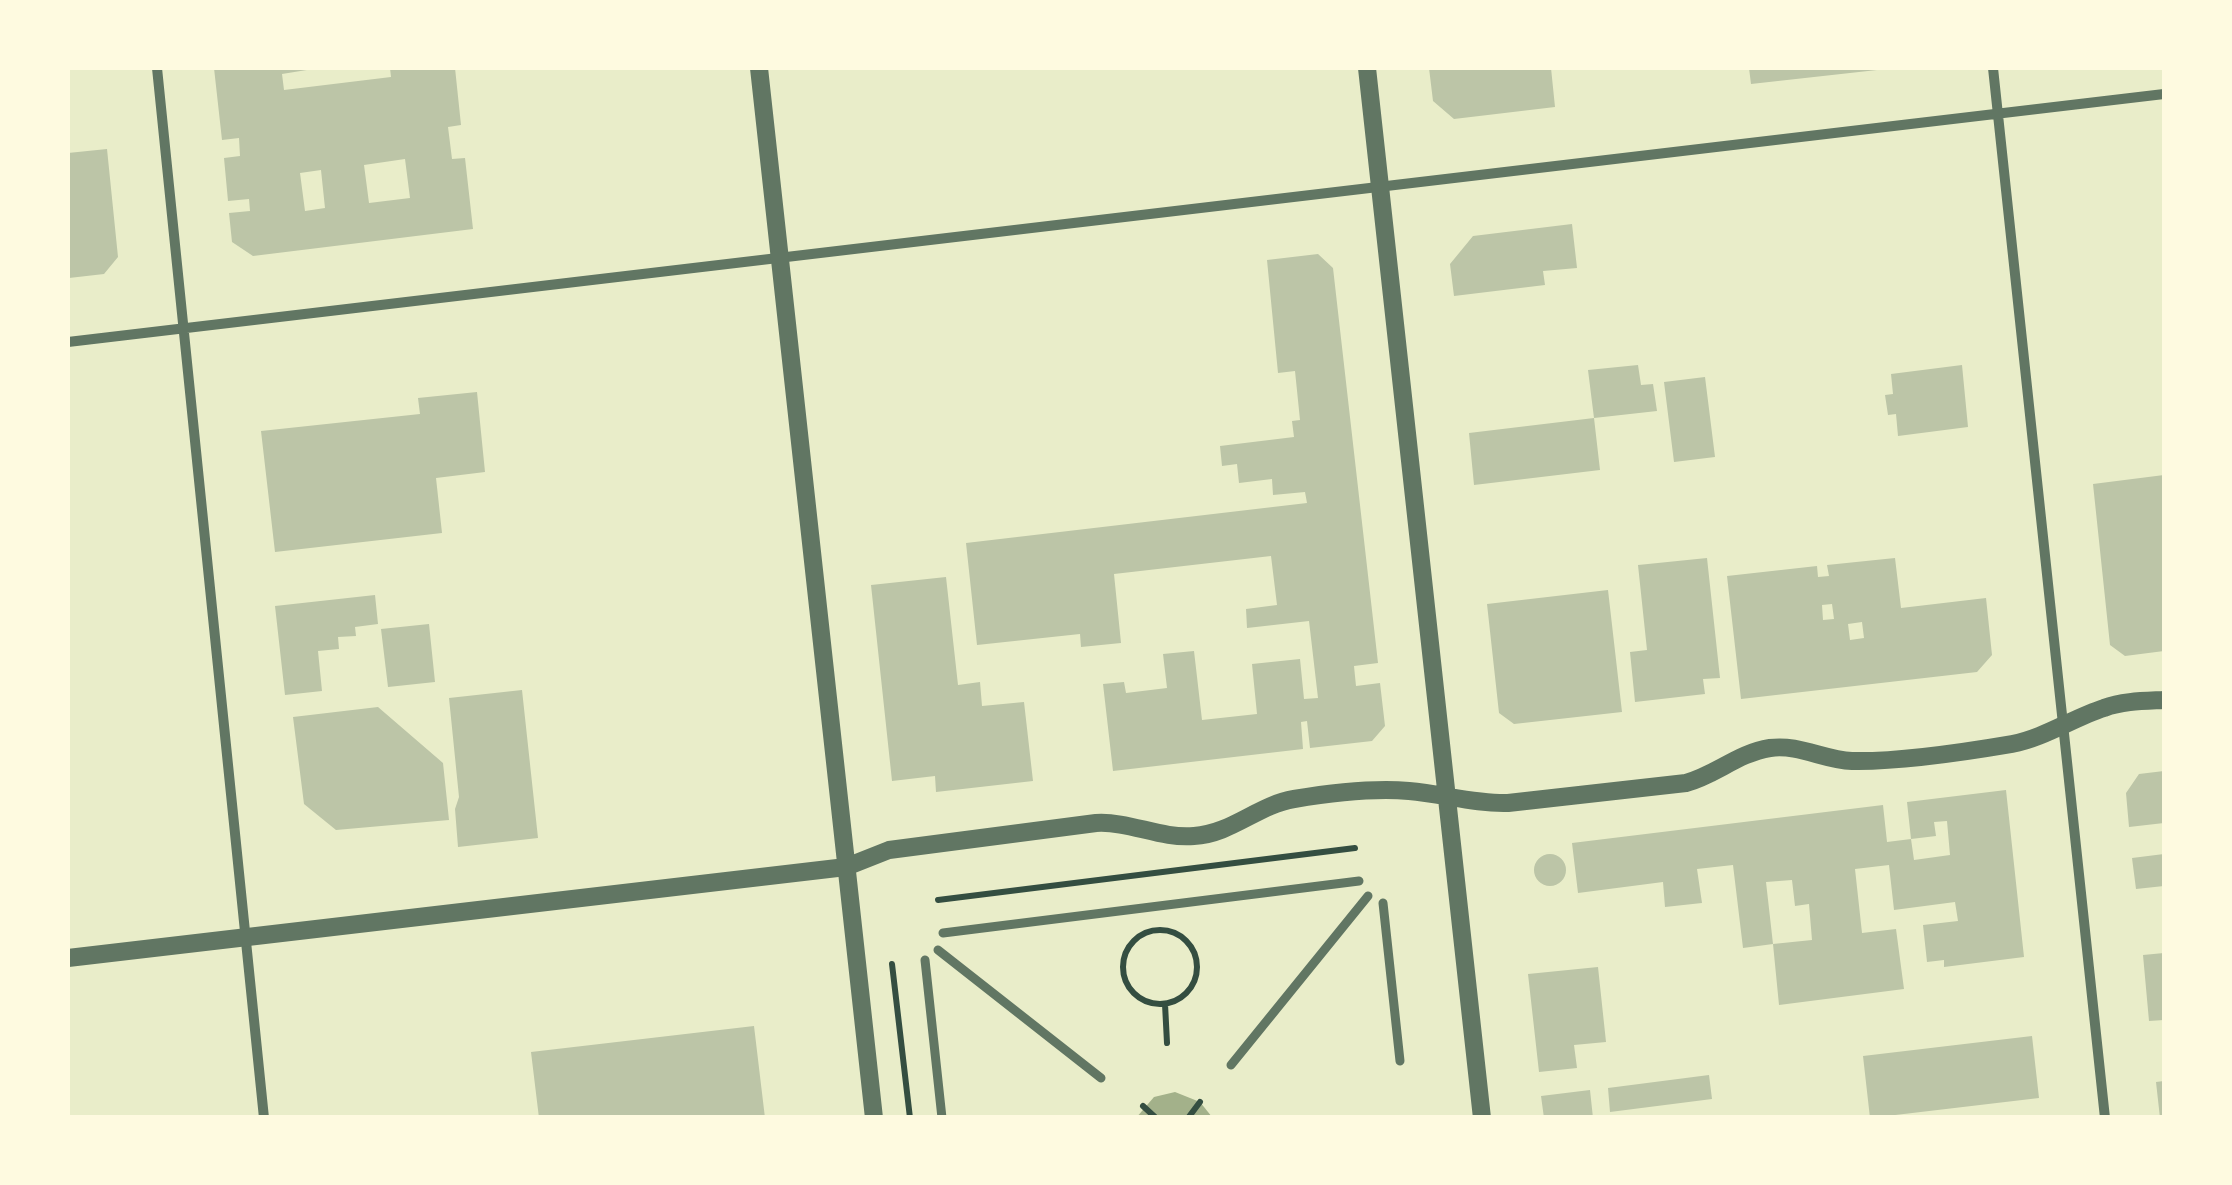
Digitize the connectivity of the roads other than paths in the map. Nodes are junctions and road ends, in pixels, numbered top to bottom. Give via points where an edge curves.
1 (157, 68) edge
2 (759, 68) edge
3 (1367, 68) edge
4 (1993, 68) edge
5 (2164, 94) edge
6 (1998, 114) junction
7 (1380, 187) junction
8 (780, 258) junction
9 (184, 328) junction
10 (68, 342) edge
11 (2164, 700) edge
12 (2062, 725) junction
13 (1447, 796) junction
14 (846, 867) junction
15 (1358, 882) dead end
16 (1368, 896) dead end
17 (1383, 903) dead end
18 (943, 933) dead end
19 (246, 937) junction
20 (938, 950) dead end
21 (68, 958) edge
22 (924, 960) dead end
23 (1400, 1061) dead end
24 (1231, 1064) dead end
25 (1101, 1078) dead end
26 (264, 1118) edge
27 (874, 1118) edge
28 (942, 1118) edge
29 (1482, 1118) edge
30 (2105, 1118) edge

1 - 9 street
2 - 8 street
3 - 7 street
4 - 6 street
5 - 6 street
6 - 7 street
6 - 12 street
7 - 8 street
7 - 13 street
8 - 9 street
8 - 14 street
9 - 10 street
9 - 19 street
11 - 12 street via 2109,706
12 - 13 street via 2016,743 1878,760 1764,749 1676,785 1508,803
12 - 30 street
13 - 14 street via 1398,790 1299,798 1200,836 1096,823 889,850
13 - 29 street
14 - 19 street
14 - 27 street
15 - 18 street
16 - 24 street
17 - 23 street
19 - 21 street
19 - 26 street
20 - 25 street
22 - 28 street

